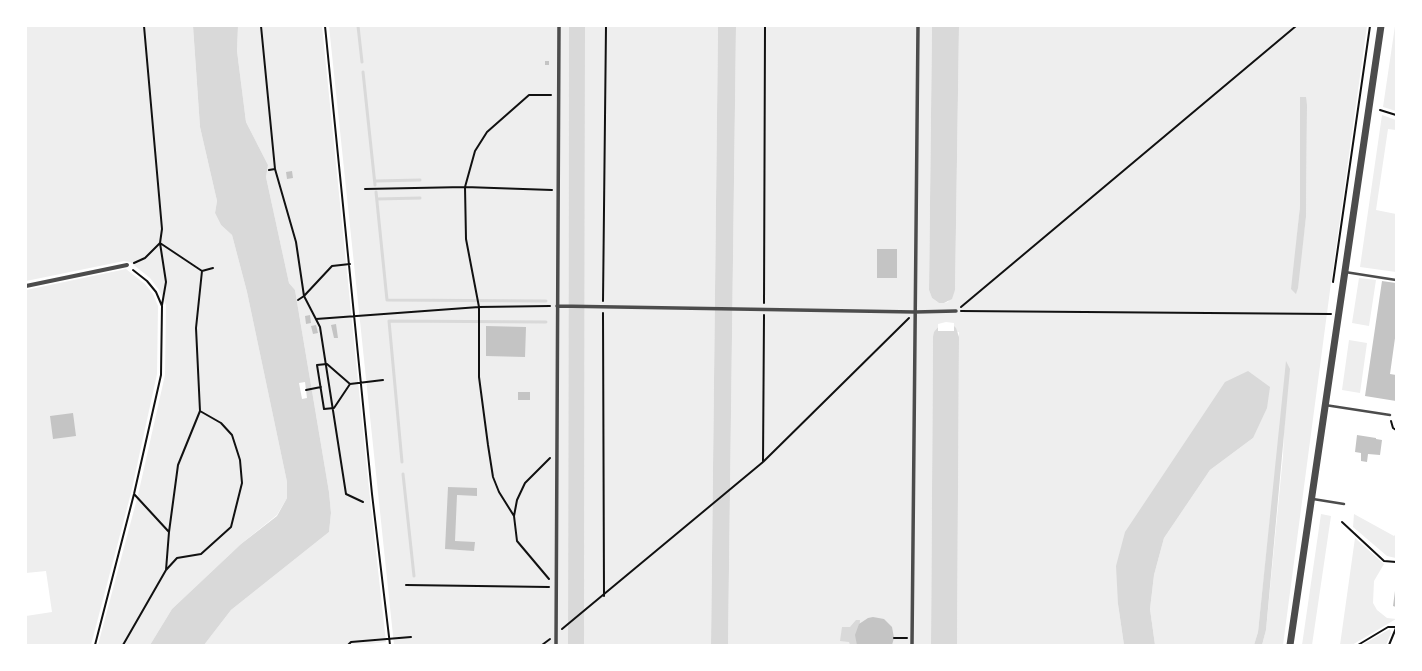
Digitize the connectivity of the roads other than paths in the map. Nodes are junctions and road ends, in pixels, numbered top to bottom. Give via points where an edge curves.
1 (559, 26) edge
2 (918, 26) edge
3 (1381, 26) edge
4 (127, 265) road end
5 (1345, 272) junction
6 (1396, 280) edge
7 (26, 286) edge
8 (557, 306) junction
9 (956, 311) road end
10 (915, 312) junction
11 (1325, 405) junction
12 (1390, 415) road end
13 (1311, 499) junction
14 (1344, 504) dead end
15 (556, 645) edge
16 (912, 645) edge
17 (1290, 645) edge

1 - 8 street
2 - 10 street
3 - 5 street
4 - 7 street
5 - 6 lane
5 - 11 street
8 - 10 street
8 - 15 street
9 - 10 street
10 - 16 street
11 - 12 lane
11 - 13 street
13 - 14 lane
13 - 17 street

